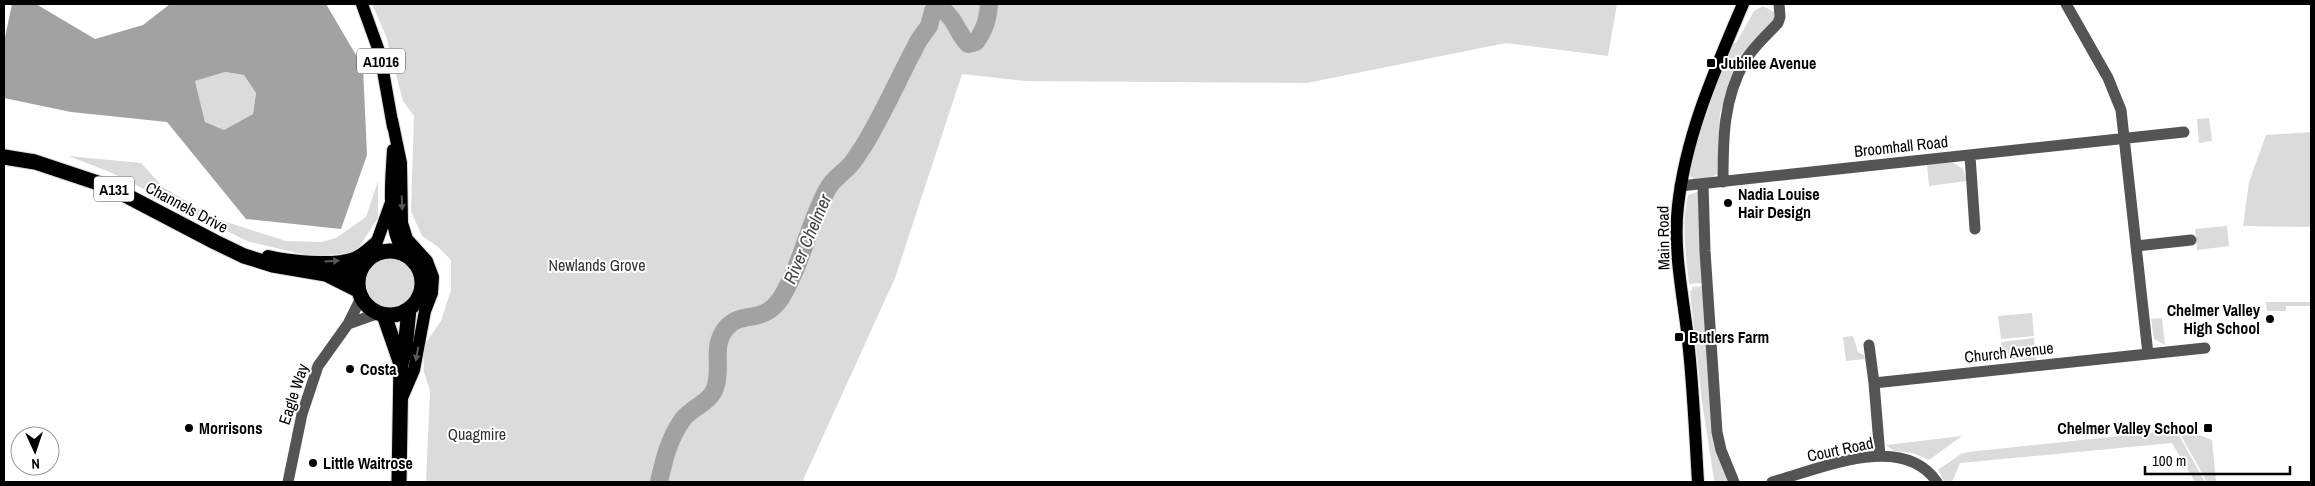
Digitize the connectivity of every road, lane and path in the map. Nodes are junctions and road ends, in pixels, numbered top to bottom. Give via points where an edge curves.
1 (362, 4) edge
2 (1743, 4) edge
3 (1779, 4) edge
4 (2066, 4) edge
5 (392, 120) junction
6 (2184, 132) dead end
7 (2125, 138) junction
8 (1970, 156) junction
9 (4, 157) edge
10 (1723, 182) junction
11 (1703, 184) junction
12 (1680, 186) junction
13 (390, 206) junction
14 (1975, 229) dead end
15 (2191, 240) dead end
16 (377, 241) junction
17 (215, 242) junction
18 (2136, 246) junction
19 (404, 255) junction
20 (372, 257) junction
21 (361, 269) junction
22 (326, 274) junction
23 (360, 294) junction
24 (409, 309) junction
25 (382, 314) junction
26 (348, 324) junction
27 (1869, 345) dead end
28 (2205, 348) dead end
29 (2148, 354) junction
30 (401, 364) junction
31 (1874, 383) junction
32 (401, 400) junction
33 (1880, 456) junction
34 (288, 482) edge
35 (399, 482) edge
36 (1698, 482) edge
37 (1734, 482) edge
38 (1772, 482) edge
39 (1937, 482) edge

1 - 5 main road, A1016 via 380,54
2 - 12 main road, Main Road via 1697,116
3 - 10 street via 1778,23 1745,60 1728,104 1723,130
4 - 7 street via 2108,78 2121,110
5 - 13 main road, A1016
5 -> 32 main road via 401,163 402,223 407,239 427,261 432,277 432,294 425,311 414,370
6 - 7 street
7 - 8 street, Broomhall Road
7 - 18 street
8 - 10 street, Broomhall Road
8 - 14 street
9 - 17 highway, Channels Drive / A131 via 35,162 110,187
10 - 11 street, Broomhall Road
11 - 12 street, Broomhall Road
11 - 37 street via 1704,252 1717,432
12 - 36 main road, Main Road via 1676,227
13 - 16 main road, A1016
13 - 19 main road, A1016 via 397,243
15 - 18 street
17 -> 16 main road via 277,259 318,262 350,260 363,254
16 - 20 main road, A1016
17 - 22 highway, Channels Drive / A131 via 273,266
18 - 29 street
19 - 20 highway via 388,252
19 - 24 highway via 415,264 421,277 420,294
20 - 21 highway
21 - 22 highway, Channels Drive / A131
21 - 23 highway
22 - 23 highway, Channels Drive / A131
23 - 25 highway via 372,310
23 - 26 street, Eagle Way
24 - 25 highway via 398,314
24 - 30 highway
25 - 26 street
25 - 30 highway
26 - 34 street, Eagle Way via 318,366 302,414
27 - 31 street
28 - 29 street, Church Avenue
29 - 31 street, Church Avenue
30 - 32 highway
31 - 33 street
32 - 35 highway
33 - 38 street, Court Road
33 - 39 street, Court Road via 1913,460

